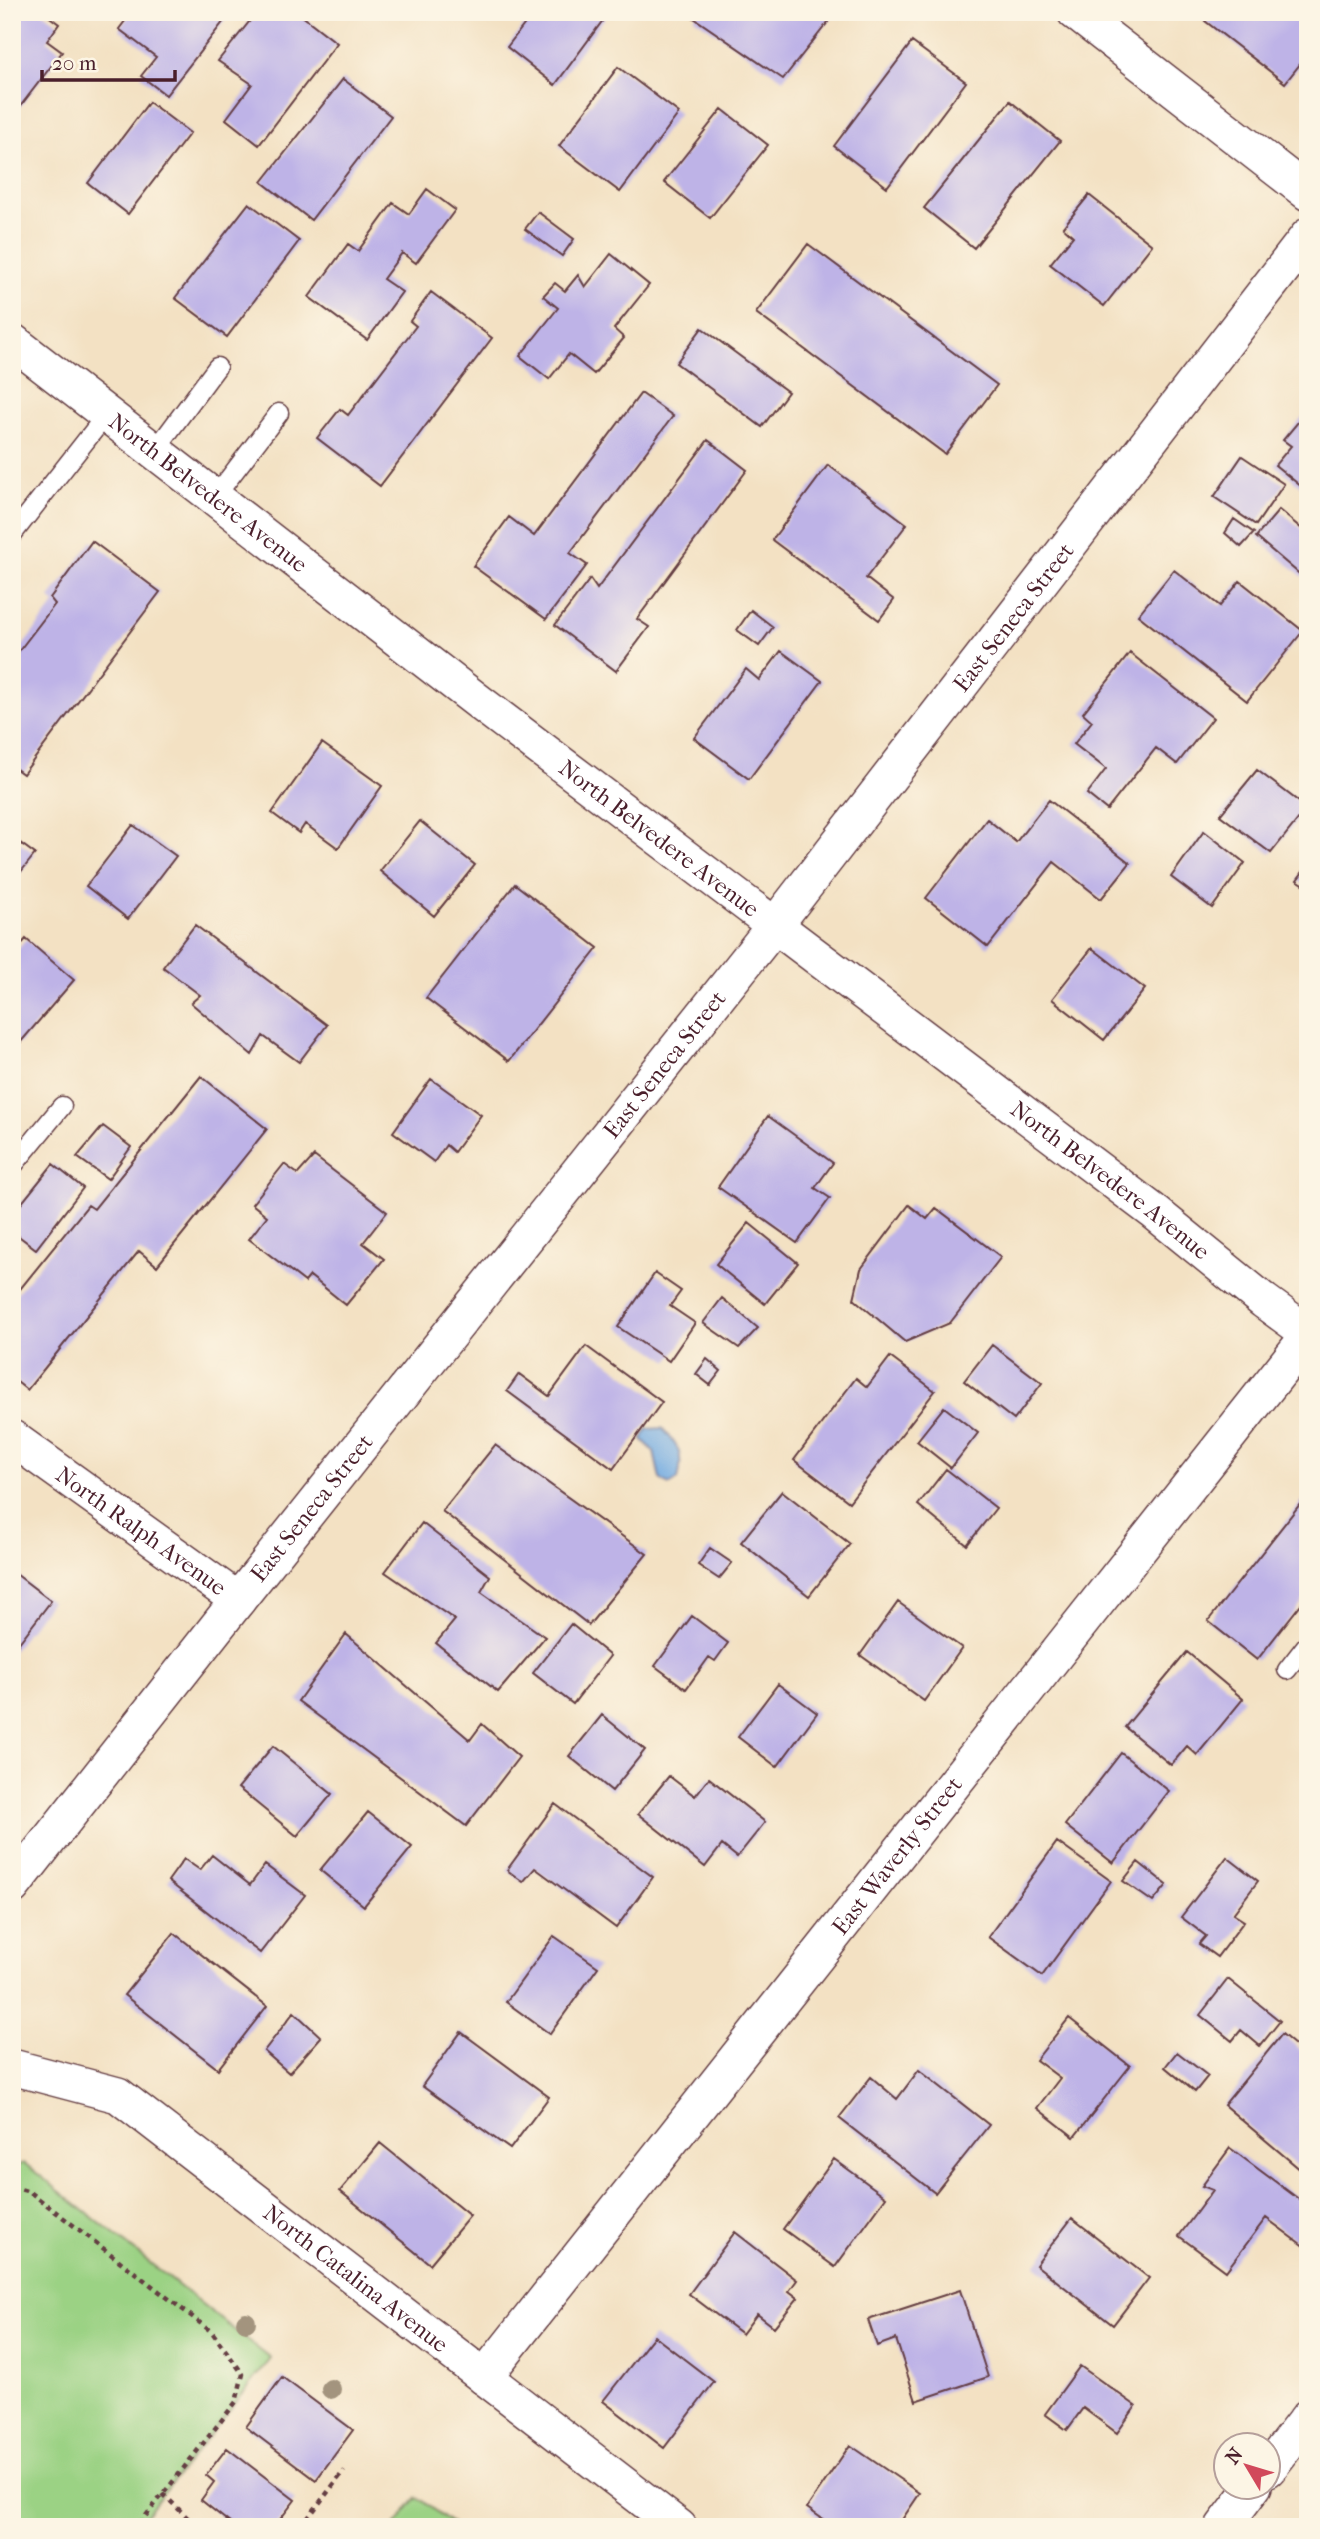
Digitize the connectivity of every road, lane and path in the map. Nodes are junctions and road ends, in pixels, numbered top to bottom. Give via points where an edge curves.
1 (1075, 12) edge
2 (1308, 193) edge
3 (1308, 236) edge
4 (12, 341) edge
5 (216, 367) dead end
6 (279, 413) dead end
7 (106, 415) junction
8 (154, 452) junction
9 (214, 498) junction
10 (12, 535) edge
11 (775, 925) junction
12 (62, 1106) dead end
13 (12, 1167) edge
14 (1308, 1334) edge
15 (12, 1438) edge
16 (237, 1600) junction
17 (1308, 1643) edge
18 (1287, 1670) dead end
19 (12, 1887) edge
20 (12, 2067) edge
21 (12, 2190) edge
22 (484, 2376) junction
23 (1308, 2417) edge
24 (1282, 2451) edge
25 (344, 2471) dead end
26 (163, 2494) junction
27 (1244, 2500) edge
28 (138, 2527) edge
29 (197, 2527) edge
30 (301, 2527) edge
31 (679, 2527) edge
32 (1223, 2527) edge

1 - 2 street
3 - 11 street, East Seneca Street
4 - 7 street, North Belvedere Avenue
5 - 8 lane
6 - 9 lane
7 - 8 street, North Belvedere Avenue
7 - 10 lane
8 - 9 street, North Belvedere Avenue
9 - 11 street, North Belvedere Avenue
11 - 14 street, North Belvedere Avenue via 1145,1204
11 - 16 street, East Seneca Street
12 - 13 lane
14 - 22 street, East Waverly Street
15 - 16 street, North Ralph Avenue
16 - 19 street, East Seneca Street
17 - 18 lane
20 - 22 street, North Catalina Avenue via 118,2095
21 - 26 path via 30,2192 212,2332 243,2374 236,2402
22 - 31 street, North Catalina Avenue
23 - 24 street
25 - 30 path
26 - 28 path
26 - 29 path
27 - 32 street

